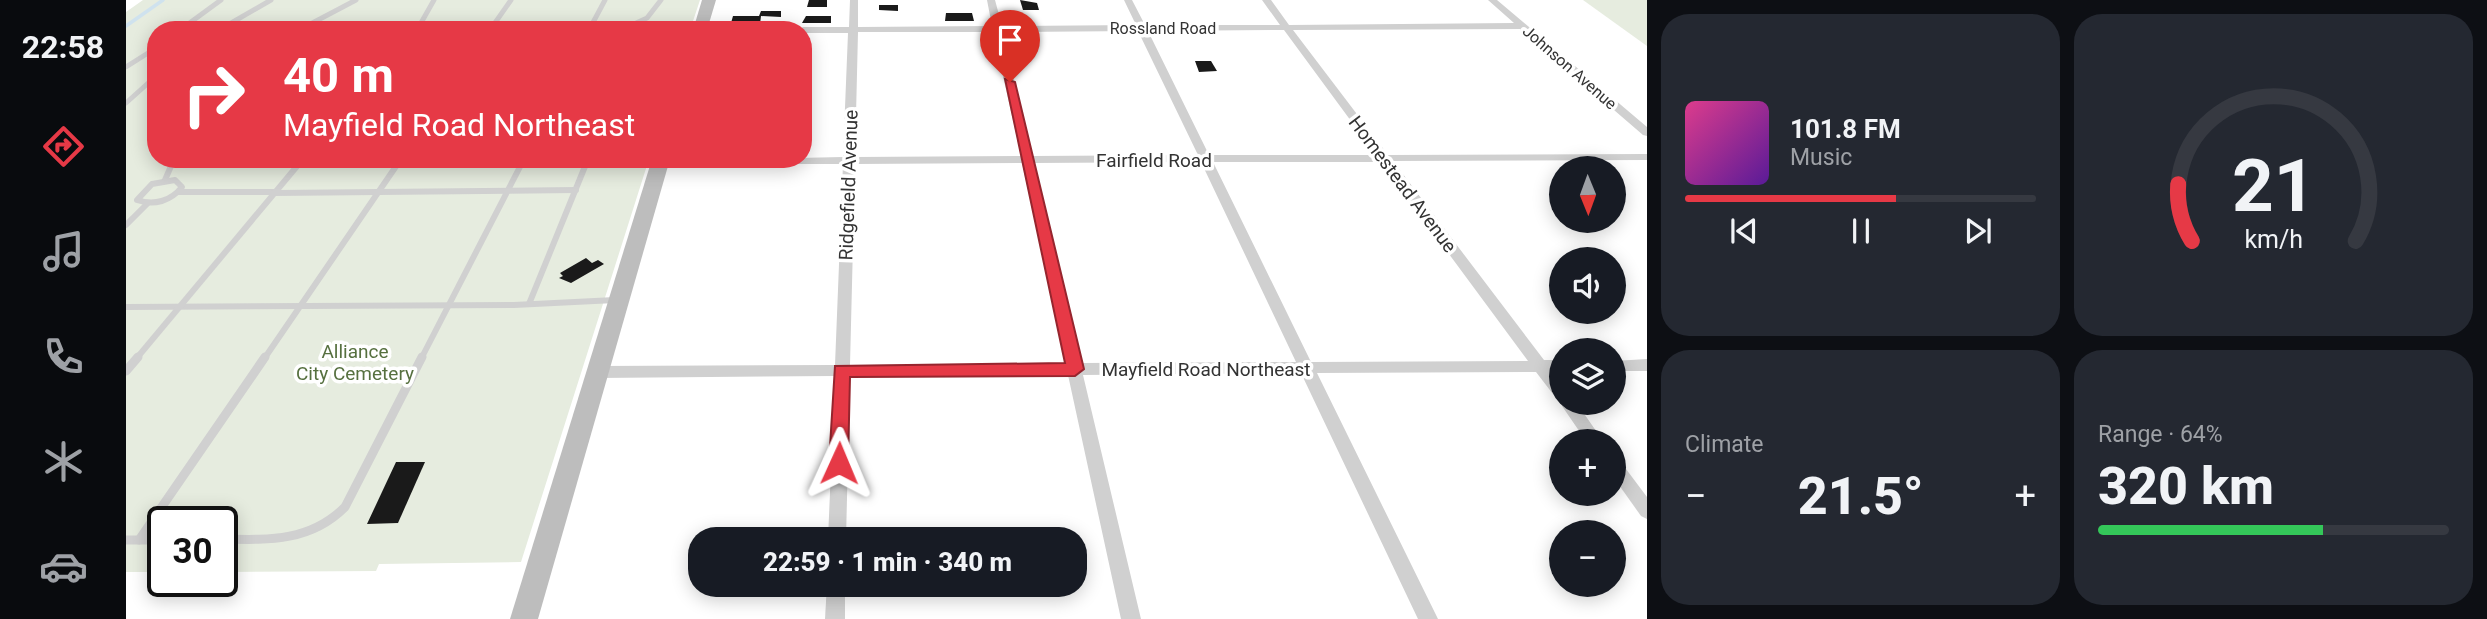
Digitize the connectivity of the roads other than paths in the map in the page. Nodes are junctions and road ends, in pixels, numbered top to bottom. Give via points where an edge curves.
1 (221, 0) edge
2 (271, 0) edge
3 (356, 0) edge
4 (434, 0) edge
5 (511, 0) edge
6 (605, 0) edge
7 (661, 0) edge
8 (709, 0) edge
9 (855, 0) edge
10 (991, 0) edge
11 (1128, 0) edge
12 (1266, 0) edge
13 (1492, 0) edge
14 (192, 21) edge
15 (235, 21) edge
16 (316, 21) edge
17 (422, 21) edge
18 (496, 21) edge
19 (594, 21) edge
20 (640, 21) edge
21 (703, 21) edge
22 (1523, 26) junction
23 (1287, 27) junction
24 (998, 29) junction
25 (1142, 29) junction
26 (812, 30) edge
27 (853, 30) junction
28 (147, 54) edge
29 (126, 67) edge
30 (147, 84) edge
31 (126, 103) edge
32 (1647, 133) edge
33 (1647, 157) edge
34 (812, 159) edge
35 (849, 159) junction
36 (1205, 159) junction
37 (1384, 159) junction
38 (1027, 160) junction
39 (170, 168) edge
40 (295, 168) edge
41 (395, 168) edge
42 (519, 168) edge
43 (585, 168) edge
44 (659, 168) edge
45 (165, 180) junction
46 (576, 190) junction
47 (507, 191) junction
48 (179, 192) junction
49 (274, 192) junction
50 (379, 192) junction
51 (137, 197) junction
52 (126, 198) edge
53 (148, 203) junction
54 (126, 225) edge
55 (619, 300) junction
56 (301, 304) junction
57 (529, 304) junction
58 (449, 305) junction
59 (180, 306) junction
60 (126, 307) edge
61 (1647, 365) edge
62 (1540, 366) junction
63 (1549, 366) edge
64 (1626, 366) edge
65 (1306, 368) junction
66 (1075, 369) junction
67 (126, 371) edge
68 (841, 371) junction
69 (598, 372) junction
70 (1549, 378) edge
71 (1626, 482) edge
72 (1647, 511) edge
73 (837, 527) edge
74 (238, 539) edge
75 (126, 540) edge
76 (139, 540) junction
77 (147, 540) edge
78 (836, 597) edge
79 (524, 619) edge
80 (835, 619) edge
81 (1131, 619) edge
82 (1429, 619) edge

1 - 14 lane
2 - 15 lane
3 - 16 lane
4 - 17 lane
5 - 18 lane
6 - 19 lane
7 - 20 lane
8 - 21 street
9 - 27 street, Ridgefield Avenue
10 - 24 street
11 - 25 street
12 - 23 street, Homestead Avenue
13 - 22 street, Johnson Avenue
22 - 23 street, Rossland Road
22 - 32 street, Johnson Avenue
23 - 25 street, Rossland Road
23 - 37 street, Homestead Avenue
24 - 25 street, Rossland Road
24 - 27 street, Rossland Road
24 - 38 street
25 - 36 street
26 - 27 street, Rossland Road
27 - 35 street, Ridgefield Avenue
28 - 29 lane
30 - 31 lane
33 - 37 street, Fairfield Road
34 - 35 street, Fairfield Road
35 - 38 street, Fairfield Road
35 - 68 street, Ridgefield Avenue
36 - 37 street, Fairfield Road
36 - 38 street, Fairfield Road
36 - 65 street
37 - 62 street, Homestead Avenue
38 - 66 street
39 - 45 lane
40 - 49 lane
41 - 50 lane
42 - 47 lane
43 - 46 lane
44 - 55 street
45 - 48 lane via 179,182
45 - 51 lane
46 - 47 lane
46 - 57 lane
47 - 50 lane
47 - 58 lane
48 - 49 lane
48 - 53 lane
49 - 50 lane
49 - 59 lane
50 - 56 lane
51 - 52 lane
51 - 53 lane via 138,202
53 - 54 lane
55 - 57 lane
55 - 69 street
56 - 58 lane
56 - 59 lane
56 - 76 lane
57 - 58 lane
58 - 74 lane via 338,516 319,530 296,537
59 - 60 lane
59 - 67 lane
61 - 64 street
62 - 63 street, Mayfield Road Northeast
62 - 65 street, Mayfield Road Northeast
62 - 70 street, Homestead Avenue
65 - 66 street, Mayfield Road Northeast
65 - 82 street
66 - 68 street, Mayfield Road Northeast
66 - 81 street
68 - 69 street, Mayfield Road Northeast
68 - 73 street, Ridgefield Avenue
69 - 79 street
71 - 72 street
75 - 76 lane
76 - 77 lane
78 - 80 street

